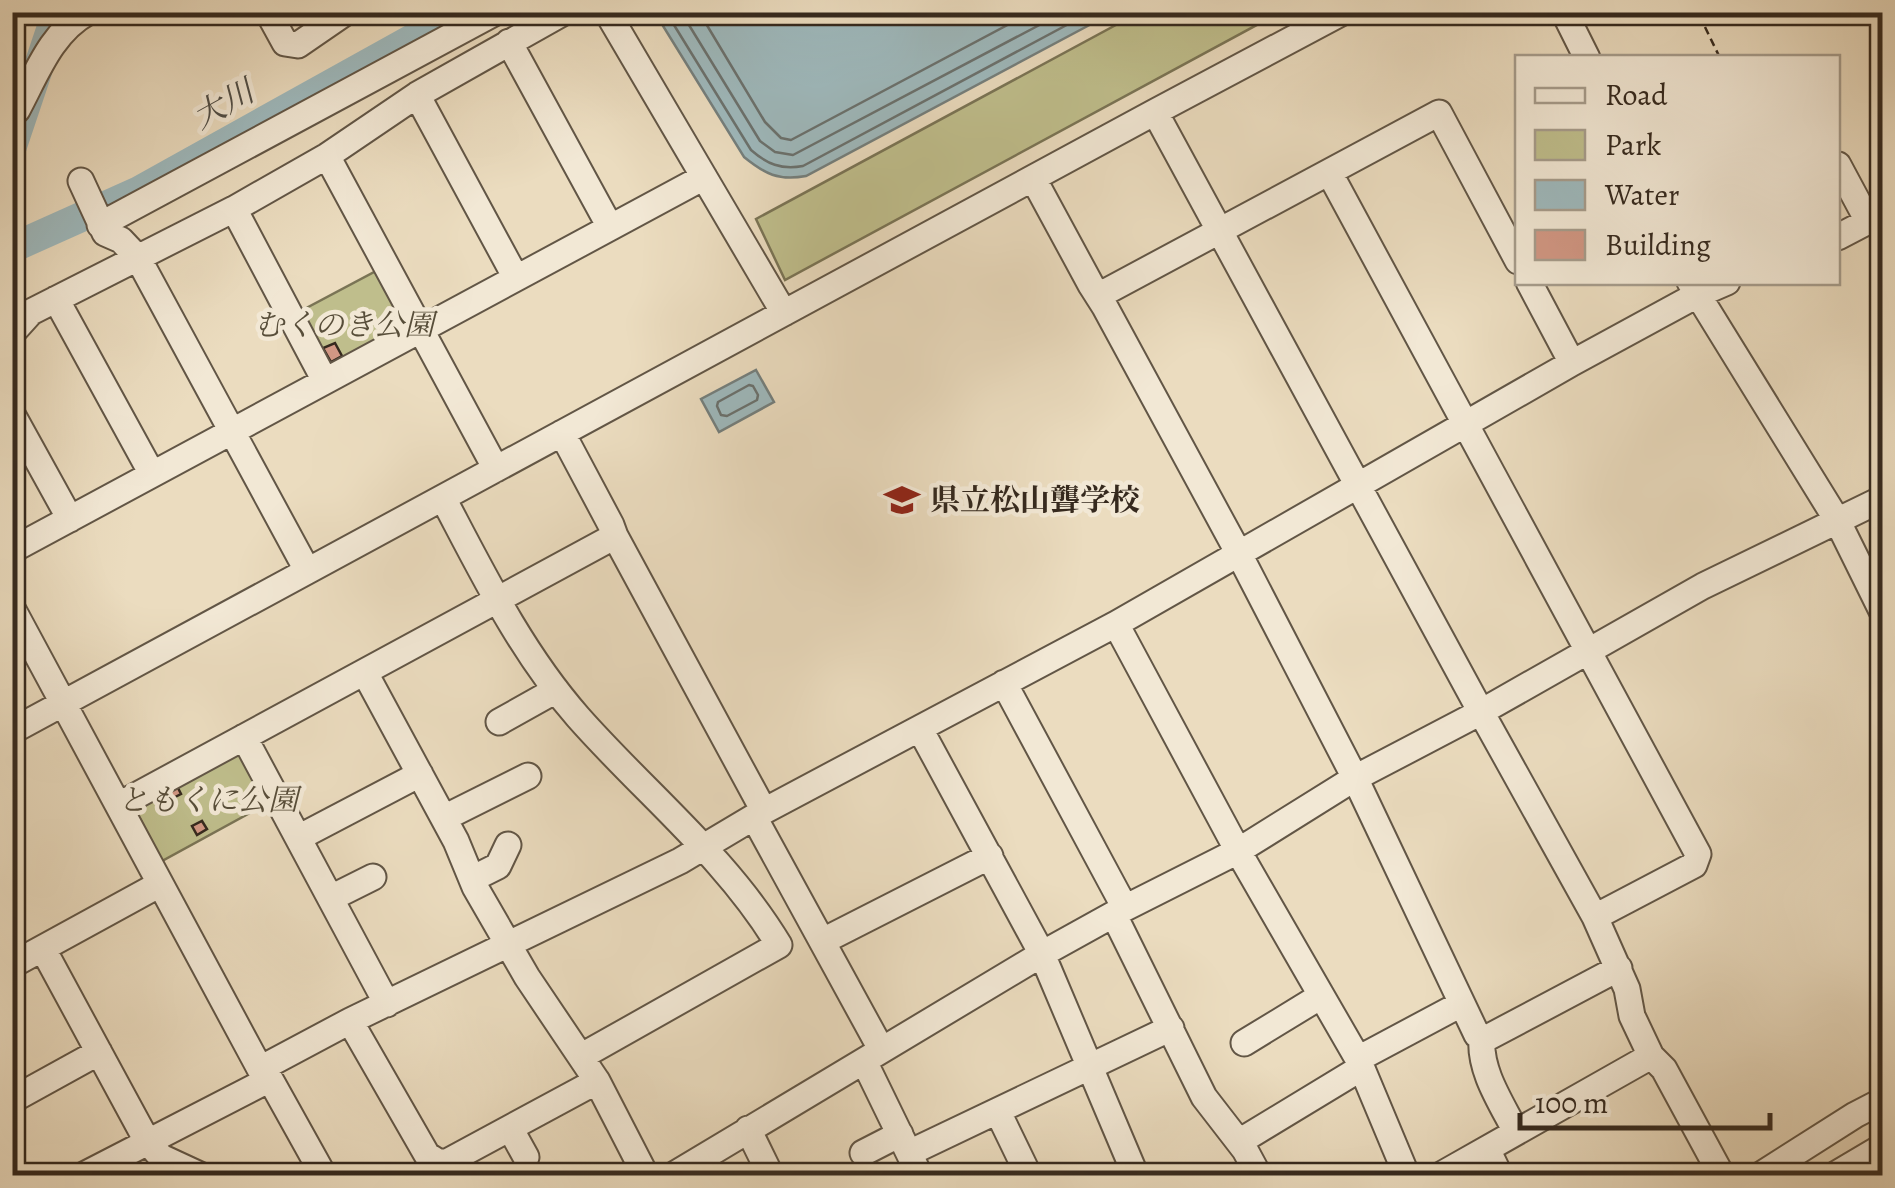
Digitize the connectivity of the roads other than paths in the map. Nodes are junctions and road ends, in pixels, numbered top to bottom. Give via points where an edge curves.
1 (88, 12) edge
2 (268, 12) edge
3 (346, 12) edge
4 (496, 12) edge
5 (564, 12) edge
6 (607, 12) edge
7 (1343, 12) edge
8 (1564, 12) edge
9 (509, 42) junction
10 (1585, 55) edge
11 (417, 95) junction
12 (12, 112) edge
13 (1156, 112) junction
14 (327, 156) junction
15 (1840, 168) edge
16 (1329, 172) junction
17 (704, 177) junction
18 (1033, 178) junction
19 (234, 209) junction
20 (1877, 220) edge
21 (610, 227) junction
22 (1220, 230) junction
23 (1840, 235) edge
24 (1515, 255) edge
25 (138, 258) junction
26 (516, 278) junction
27 (1531, 285) edge
28 (1693, 288) edge
29 (1098, 296) junction
30 (56, 299) junction
31 (784, 313) junction
32 (420, 330) junction
33 (12, 332) edge
34 (1572, 363) junction
35 (325, 381) junction
36 (12, 414) edge
37 (1465, 423) junction
38 (230, 432) junction
39 (562, 433) junction
40 (496, 469) junction
41 (152, 474) junction
42 (1357, 485) junction
43 (443, 498) junction
44 (1882, 499) edge
45 (70, 518) junction
46 (1837, 520) junction
47 (615, 536) junction
48 (12, 550) edge
49 (1238, 552) junction
50 (307, 570) junction
51 (497, 600) junction
52 (12, 608) edge
53 (1882, 612) edge
54 (1116, 624) junction
55 (1588, 652) junction
56 (365, 673) junction
57 (1004, 683) junction
58 (556, 690) junction
59 (65, 703) junction
60 (1481, 712) junction
61 (498, 721) dead end
62 (920, 729) junction
63 (12, 731) edge
64 (244, 737) junction
65 (420, 774) junction
66 (528, 776) dead end
67 (1355, 778) junction
68 (119, 804) junction
69 (759, 814) junction
70 (444, 818) junction
71 (298, 838) junction
72 (508, 846) dead end
73 (704, 848) junction
74 (1238, 851) junction
75 (990, 856) junction
76 (373, 877) dead end
77 (472, 879) junction
78 (160, 884) junction
79 (330, 898) junction
80 (1119, 912) junction
81 (1596, 917) junction
82 (823, 941) junction
83 (508, 946) junction
84 (42, 950) junction
85 (1042, 954) junction
86 (12, 966) edge
87 (1619, 968) junction
88 (1322, 996) junction
89 (388, 1004) junction
90 (1461, 1004) junction
91 (350, 1021) junction
92 (1170, 1028) junction
93 (1482, 1038) junction
94 (1244, 1042) dead end
95 (99, 1052) junction
96 (872, 1055) junction
97 (582, 1056) junction
98 (1651, 1056) junction
99 (1360, 1064) junction
100 (1092, 1068) junction
101 (265, 1074) junction
102 (597, 1081) junction
103 (12, 1100) edge
104 (1882, 1101) edge
105 (998, 1112) junction
106 (1839, 1125) junction
107 (510, 1128) junction
108 (748, 1129) junction
109 (1516, 1132) junction
110 (147, 1142) junction
111 (1239, 1142) junction
112 (1882, 1147) edge
113 (1487, 1149) junction
114 (863, 1154) dead end
115 (910, 1154) edge
116 (526, 1157) dead end
117 (460, 1166) edge
118 (1860, 1169) edge
119 (82, 1176) edge
120 (202, 1176) edge
121 (324, 1176) edge
122 (646, 1176) edge
123 (672, 1176) edge
124 (771, 1176) edge
125 (1029, 1176) edge
126 (1136, 1176) edge
127 (1259, 1176) edge
128 (1408, 1176) edge
129 (1439, 1176) edge
130 (1500, 1176) edge
131 (1722, 1176) edge
132 (1758, 1176) edge
133 (1833, 1176) edge

1 - 12 street via 58,34
2 - 3 street via 292,46
4 - 25 street via 92,205 105,233
5 - 9 street
6 - 17 street
7 - 13 street
8 - 10 street
9 - 11 street
9 - 21 street
11 - 14 street
11 - 26 street
13 - 18 street
13 - 22 street
14 - 19 street
14 - 32 street
15 - 20 street
16 - 22 street
16 - 24 street via 1439,113
16 - 37 street
17 - 21 street
17 - 31 street
18 - 29 street
18 - 31 street
19 - 25 street
19 - 35 street
20 - 23 street
21 - 26 street
22 - 29 street
22 - 42 street
25 - 30 street
25 - 38 street
26 - 32 street
27 - 34 street
28 - 34 street
28 - 46 street
29 - 49 street
30 - 33 street
30 - 41 street
31 - 39 street
32 - 35 street
32 - 40 street
34 - 37 street
35 - 38 street
36 - 45 street
37 - 42 street
37 - 55 street
38 - 41 street
38 - 50 street
39 - 40 street
39 - 47 street
40 - 43 street
41 - 45 street
42 - 49 street
42 - 60 street
43 - 50 street
43 - 51 street
44 - 46 street
45 - 48 street
46 - 53 street
46 - 55 street
47 - 51 street
47 - 69 street
49 - 54 street
49 - 67 street
50 - 59 street
51 - 56 street
51 - 58 street
52 - 59 street
54 - 57 street
54 - 74 street
55 - 60 street
55 - 81 street via 1698,854 1694,865
56 - 64 street
56 - 65 street
57 - 62 street
57 - 80 street
58 - 61 street
58 - 73 street
59 - 63 street
59 - 68 street
60 - 67 street
60 - 81 street
62 - 69 street
62 - 75 street
64 - 68 street
64 - 71 street
65 - 70 street
65 - 71 street
66 - 70 street
67 - 74 street
67 - 90 street
68 - 78 street
69 - 73 street
69 - 82 street
70 - 77 street
71 - 79 street
72 - 77 street via 498,866
73 - 83 street
73 - 97 street via 780,945
74 - 80 street
74 - 88 street
75 - 82 street
75 - 85 street
76 - 79 street
77 - 83 street
78 - 84 street
78 - 101 street
79 - 89 street
80 - 85 street
80 - 92 street
81 - 87 street
82 - 96 street
83 - 89 street
83 - 97 street
84 - 86 street
84 - 95 street
85 - 96 street
85 - 100 street
87 - 93 street
87 - 98 street
88 - 94 street
88 - 99 street
89 - 91 street
90 - 93 street
90 - 99 street
91 - 101 street
91 - 117 street via 426,1155
92 - 100 street
92 - 111 street via 1204,1097
93 - 109 street via 1486,1069
95 - 103 street
95 - 110 street
96 - 108 street
96 - 115 street
97 - 102 street
98 - 109 street
98 - 131 street
99 - 111 street
99 - 128 street
100 - 105 street
100 - 126 street
101 - 110 street
101 - 121 street
102 - 107 street
102 - 122 street
104 - 106 street
105 - 115 street
105 - 125 street
106 - 118 street
106 - 132 street
107 - 116 street
107 - 117 street
108 - 123 street
108 - 124 street
109 - 113 street
110 - 119 street
110 - 120 street
111 - 127 street
112 - 118 street
113 - 129 street
113 - 130 street
114 - 115 street
118 - 133 street

